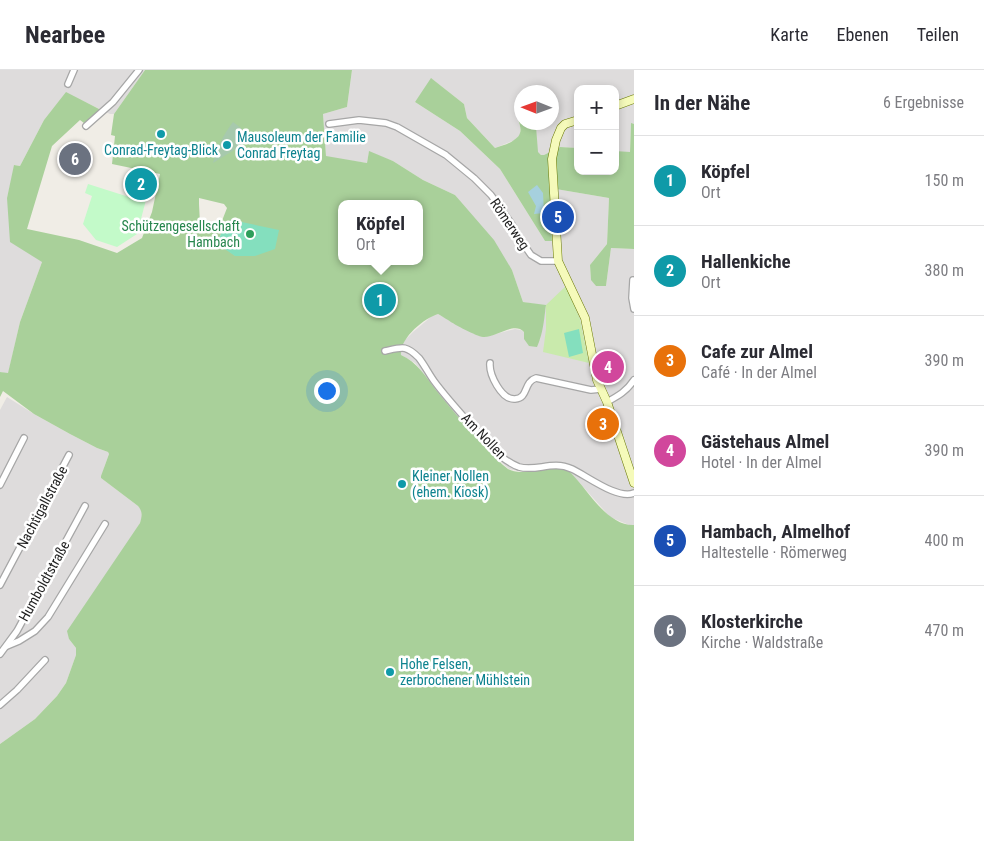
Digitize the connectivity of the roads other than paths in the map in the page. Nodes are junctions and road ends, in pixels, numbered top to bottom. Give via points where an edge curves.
1 (74, 70) edge
2 (138, 70) edge
3 (68, 84) dead end
4 (634, 99) edge
5 (619, 105) edge
6 (574, 121) edge
7 (329, 124) dead end
8 (86, 126) dead end
9 (558, 261) junction
10 (633, 280) dead end
11 (634, 309) edge
12 (385, 350) dead end
13 (490, 363) dead end
14 (634, 380) edge
15 (601, 388) junction
16 (607, 402) junction
17 (24, 438) dead end
18 (69, 455) dead end
19 (634, 483) edge
20 (0, 485) edge
21 (634, 492) edge
22 (85, 506) dead end
23 (106, 524) dead end
24 (0, 585) edge
25 (7, 646) junction
26 (0, 654) edge
27 (45, 660) dead end
28 (0, 705) edge

1 - 3 street
2 - 8 street via 113,102
4 - 5 street
6 - 9 street via 561,128 553,154
7 - 9 street, Römerweg via 359,120 386,123 446,155 491,195 531,255 541,261
9 - 15 street via 584,318
10 - 11 street
12 - 21 street, Am Nollen via 404,347 419,358 453,404 507,461 522,468 566,467 618,492
13 - 15 street via 493,379 510,398 521,397 528,382 536,378 591,390
14 - 16 street via 623,393
15 - 16 street
16 - 19 street
17 - 20 street
18 - 24 street, Nachtigallstraße
22 - 25 street, Humboldtstraße
23 - 25 street via 48,618 35,631
25 - 26 street, Humboldtstraße
27 - 28 street

